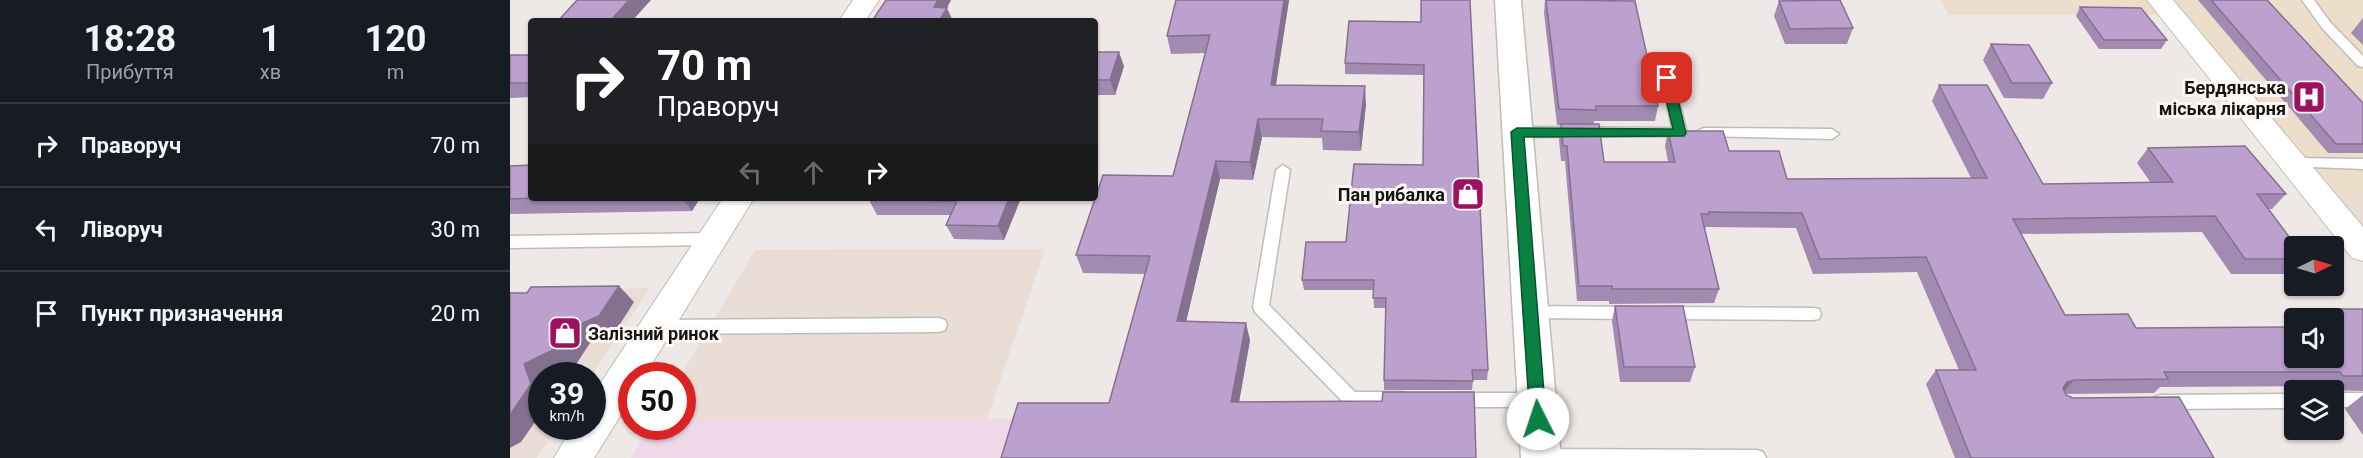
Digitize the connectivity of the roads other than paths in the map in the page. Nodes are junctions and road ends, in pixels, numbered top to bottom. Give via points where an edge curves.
1 (866, 0) edge
2 (1508, 0) edge
3 (2160, 0) edge
4 (2308, 0) edge
5 (854, 18) edge
6 (1663, 59) dead end
7 (2363, 63) edge
8 (1517, 132) junction
9 (1680, 133) junction
10 (1832, 134) dead end
11 (2292, 163) junction
12 (2363, 164) edge
13 (1283, 170) dead end
14 (737, 201) edge
15 (713, 239) junction
16 (510, 243) edge
17 (2363, 249) edge
18 (1530, 312) junction
19 (1813, 314) dead end
20 (939, 325) dead end
21 (657, 327) junction
22 (1537, 400) junction
23 (2344, 400) edge
24 (2363, 400) edge
25 (2284, 401) edge
26 (2143, 402) edge
27 (1541, 457) edge
28 (573, 458) edge
29 (1757, 458) edge

1 - 5 street
2 - 8 main road
3 - 11 street
4 - 7 lane
6 - 9 lane
8 - 9 lane
8 - 18 main road
9 - 10 lane
11 - 12 lane
11 - 17 street
13 - 22 lane via 1261,307 1351,399
14 - 15 street
15 - 16 lane
15 - 21 street
18 - 19 lane
18 - 22 main road
20 - 21 lane
21 - 28 street
22 - 27 main road
23 - 24 lane
25 - 26 lane
27 - 29 lane

